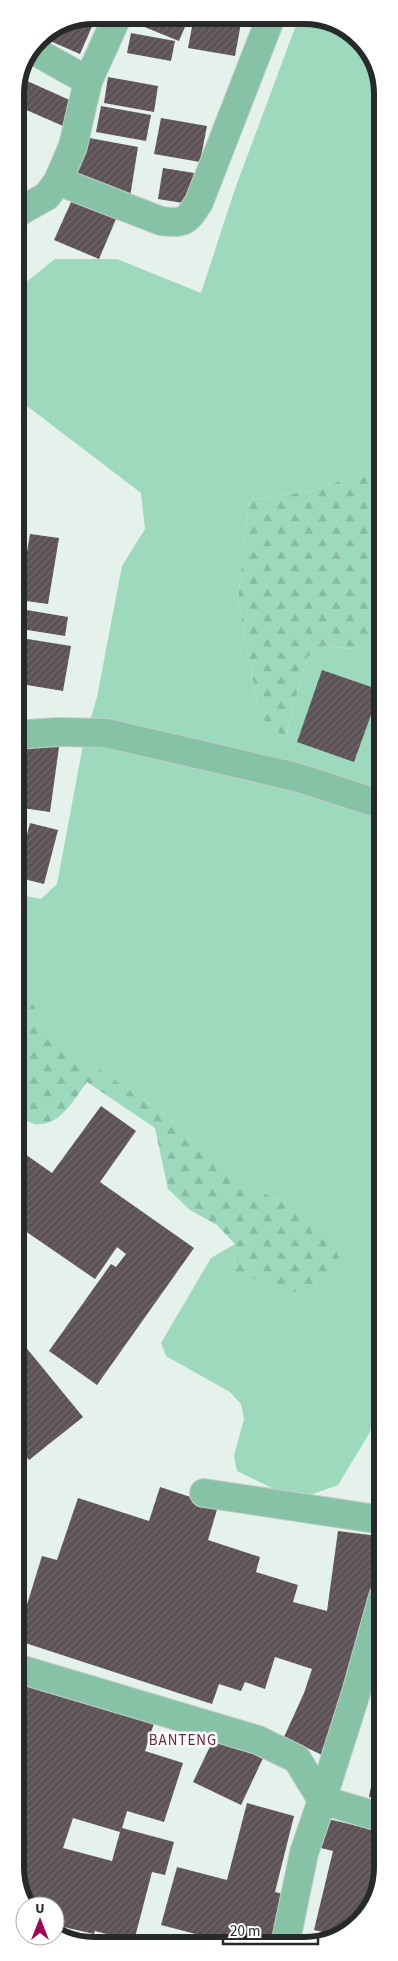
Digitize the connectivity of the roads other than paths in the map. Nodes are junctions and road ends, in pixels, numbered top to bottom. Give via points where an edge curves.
1 (114, 24) edge
2 (268, 24) edge
3 (37, 52) edge
4 (88, 81) junction
5 (58, 181) junction
6 (24, 209) edge
7 (24, 734) edge
8 (374, 803) edge
9 (204, 1493) dead end
10 (374, 1519) edge
11 (374, 1629) edge
12 (24, 1670) edge
13 (322, 1800) junction
14 (374, 1815) edge
15 (286, 1937) edge

1 - 4 street
2 - 5 street via 199,202 188,219 178,223 161,221
3 - 4 street
4 - 5 street via 73,146
5 - 6 street via 47,196
7 - 8 street via 106,733 296,777
9 - 10 street
11 - 13 street
12 - 13 street via 258,1740 297,1758
13 - 14 street
13 - 15 street via 304,1853

